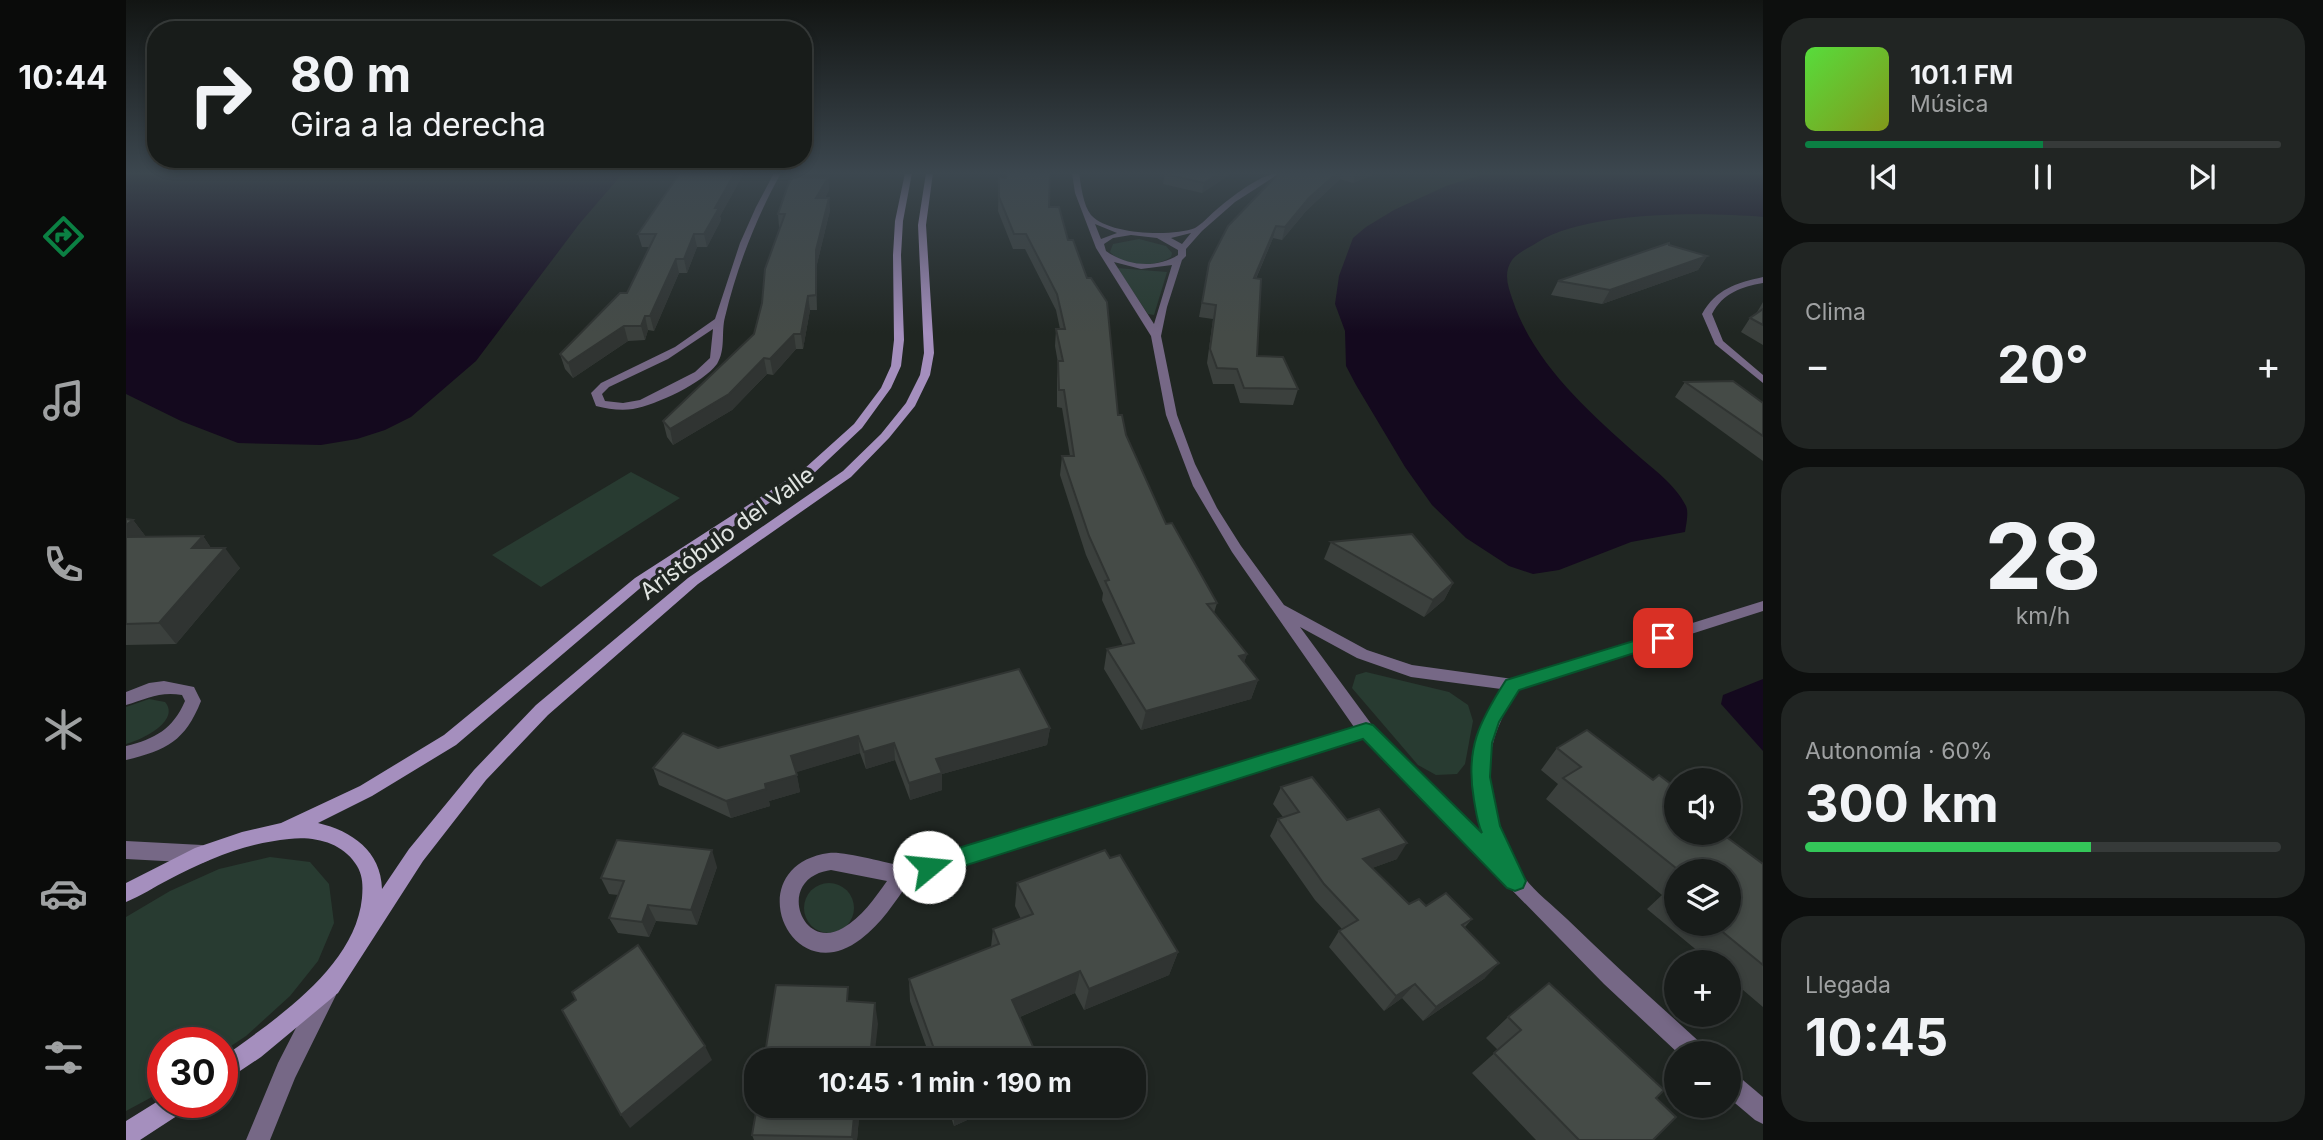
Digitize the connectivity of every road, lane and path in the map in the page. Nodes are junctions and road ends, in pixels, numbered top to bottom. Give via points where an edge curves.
1 (751, 226) edge
2 (899, 226) edge
3 (922, 226) edge
4 (1092, 226) edge
5 (1105, 226) edge
6 (1202, 226) edge
7 (1199, 229) junction
8 (1131, 233) junction
9 (1163, 237) junction
10 (1182, 249) junction
11 (1103, 252) junction
12 (1178, 260) junction
13 (1763, 280) edge
14 (719, 320) junction
15 (1156, 336) junction
16 (1763, 380) edge
17 (1763, 606) edge
18 (1279, 608) junction
19 (1513, 685) junction
20 (126, 699) edge
21 (1366, 730) junction
22 (126, 753) edge
23 (286, 830) junction
24 (126, 850) edge
25 (202, 854) junction
26 (903, 875) junction
27 (1515, 881) junction
28 (126, 893) edge
29 (361, 938) junction
30 (330, 985) junction
31 (1682, 1041) edge
32 (238, 1060) edge
33 (1741, 1093) edge
34 (1763, 1112) edge
35 (153, 1118) edge
36 (126, 1135) edge
37 (258, 1140) edge

1 - 14 street
2 - 23 street, Aristóbulo del Valle via 896,366 858,426 808,472 640,581 450,740 366,791
3 - 29 street, Aristóbulo del Valle via 929,353 925,375 911,404 846,474 694,581 542,710 480,775 416,855
4 - 11 street
5 - 8 street
6 - 7 street
7 - 9 street
7 - 10 street
8 - 9 street
8 - 11 street via 1100,243
9 - 10 street
10 - 12 street
11 - 12 street via 1142,266
11 - 15 street
12 - 15 street
13 - 16 street via 1730,289 1707,314 1719,342
14 - 14 street via 669,356 605,385 596,393 600,404 639,405 711,365 717,352
15 - 18 street via 1180,443 1230,542
17 - 19 street
18 - 19 street via 1362,654 1411,671
18 - 21 street
19 - 27 street via 1490,720 1480,777 1490,827
20 - 22 street via 173,685 188,691 193,701 185,723 173,735
21 - 26 street
21 - 27 street
23 - 25 street
23 - 29 street via 325,832 353,844 371,867 373,895
24 - 25 street
25 - 28 street
26 - 26 street via 846,862 819,863 798,876 787,901 788,915 802,935 816,942 842,940 865,922
27 - 31 street
29 - 30 street, Aristóbulo del Valle
30 - 32 street, Aristóbulo del Valle
30 - 37 street via 286,1071
33 - 34 street
35 - 36 street

